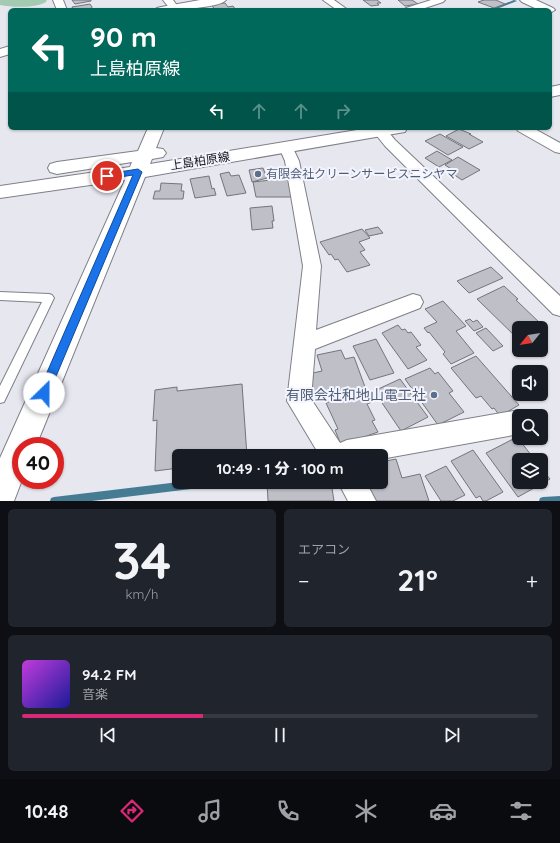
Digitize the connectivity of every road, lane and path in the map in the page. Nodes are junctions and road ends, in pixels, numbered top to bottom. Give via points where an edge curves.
1 (220, 0) edge
2 (328, 0) edge
3 (440, 0) edge
4 (526, 0) edge
5 (172, 6) edge
6 (340, 8) edge
7 (415, 8) edge
8 (544, 8) edge
9 (155, 130) edge
10 (307, 130) edge
11 (386, 130) edge
12 (527, 130) edge
13 (380, 131) junction
14 (286, 147) junction
15 (560, 149) edge
16 (142, 163) junction
17 (0, 177) edge
18 (0, 192) edge
19 (0, 296) edge
20 (413, 302) dead end
21 (560, 308) edge
22 (305, 339) junction
23 (0, 398) edge
24 (512, 423) edge
25 (330, 449) edge
26 (369, 449) edge
27 (355, 489) edge
28 (0, 494) edge
29 (363, 501) edge

1 - 5 street
2 - 6 street
3 - 7 street
4 - 8 street
9 - 16 street
10 - 16 street, 上島柏原線
11 - 13 street, 上島柏原線
12 - 15 street
13 - 14 street, 上島柏原線
13 - 21 street via 390,144
14 - 16 street, 上島柏原線
14 - 22 street via 292,161 312,266
16 - 17 street, 上島柏原線
16 - 18 street, 上島柏原線
16 - 28 street
19 - 23 lane via 49,298
20 - 22 street via 315,340
22 - 25 street via 299,401
24 - 26 street
27 - 29 street

